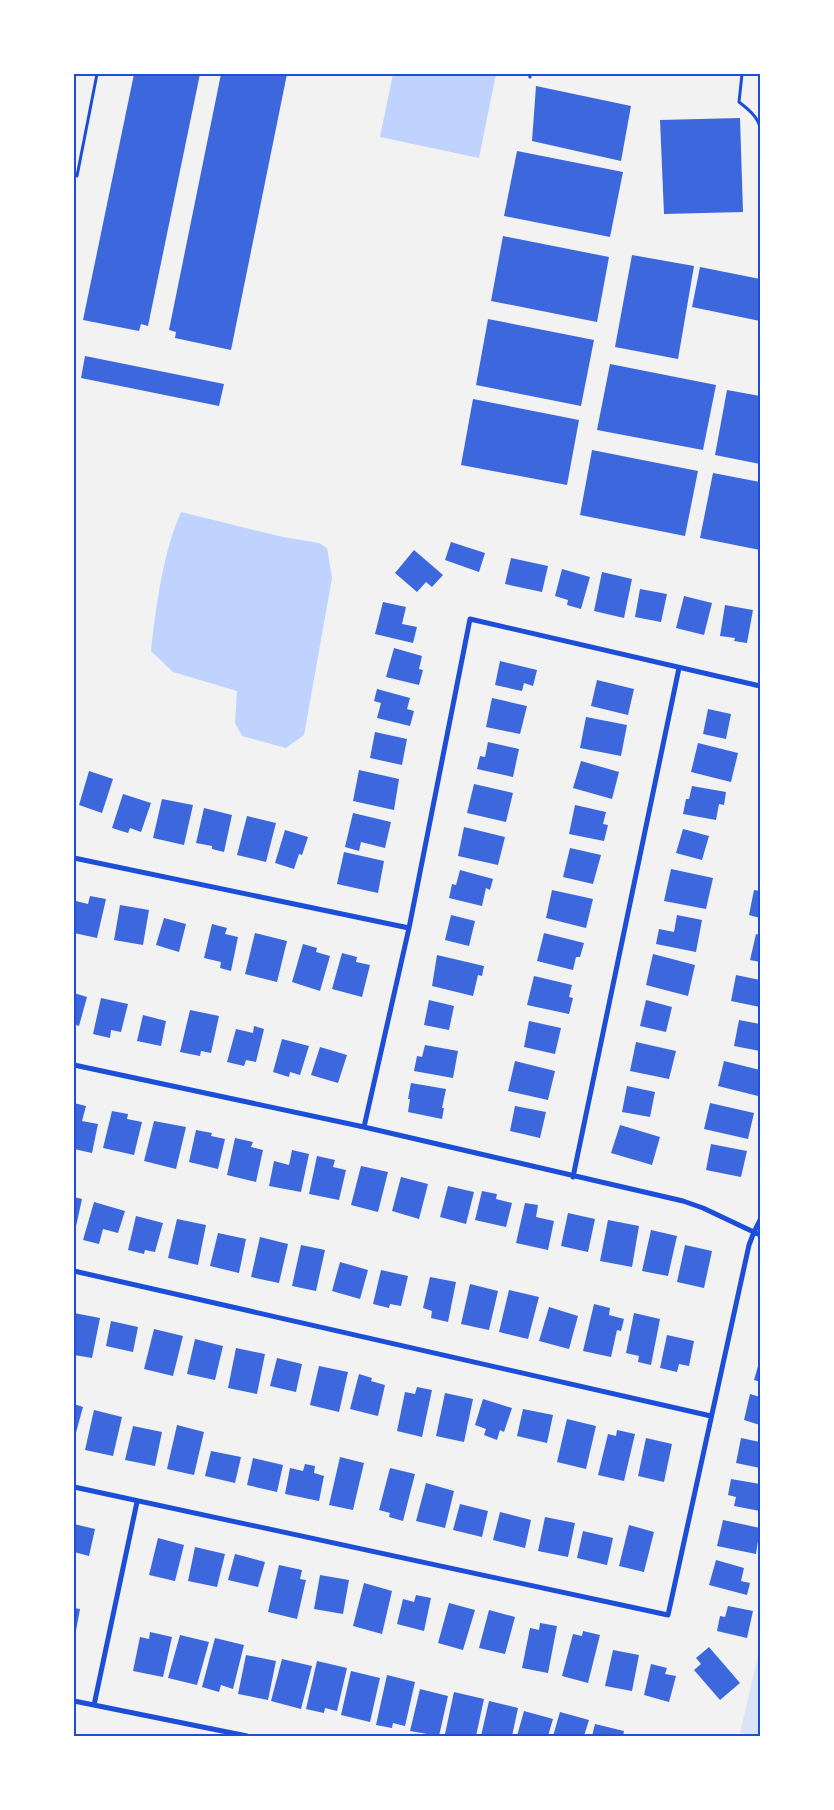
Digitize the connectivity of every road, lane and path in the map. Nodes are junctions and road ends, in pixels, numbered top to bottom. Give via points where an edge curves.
1 (97, 74) edge
2 (742, 74) edge
3 (760, 128) edge
4 (760, 157) edge
5 (760, 165) edge
6 (74, 175) edge
7 (679, 668) junction
8 (760, 686) edge
9 (74, 858) edge
10 (409, 928) junction
11 (74, 1065) edge
12 (364, 1127) junction
13 (574, 1177) junction
14 (760, 1220) edge
15 (754, 1232) junction
16 (760, 1235) edge
17 (74, 1271) edge
18 (711, 1416) junction
19 (74, 1487) edge
20 (137, 1502) junction
21 (74, 1701) edge
22 (94, 1705) junction
23 (247, 1736) edge

1 - 6 lane via 77,176
2 - 3 lane via 740,102 751,112
4 - 5 lane
7 - 8 street
7 - 10 street via 470,619
7 - 13 street
9 - 10 street
10 - 12 street
11 - 12 street
12 - 13 street
13 - 15 street via 692,1203
14 - 15 street
15 - 16 street
15 - 18 street
17 - 18 street
18 - 20 street via 668,1615
19 - 20 street
20 - 22 street
21 - 22 street
22 - 23 street

